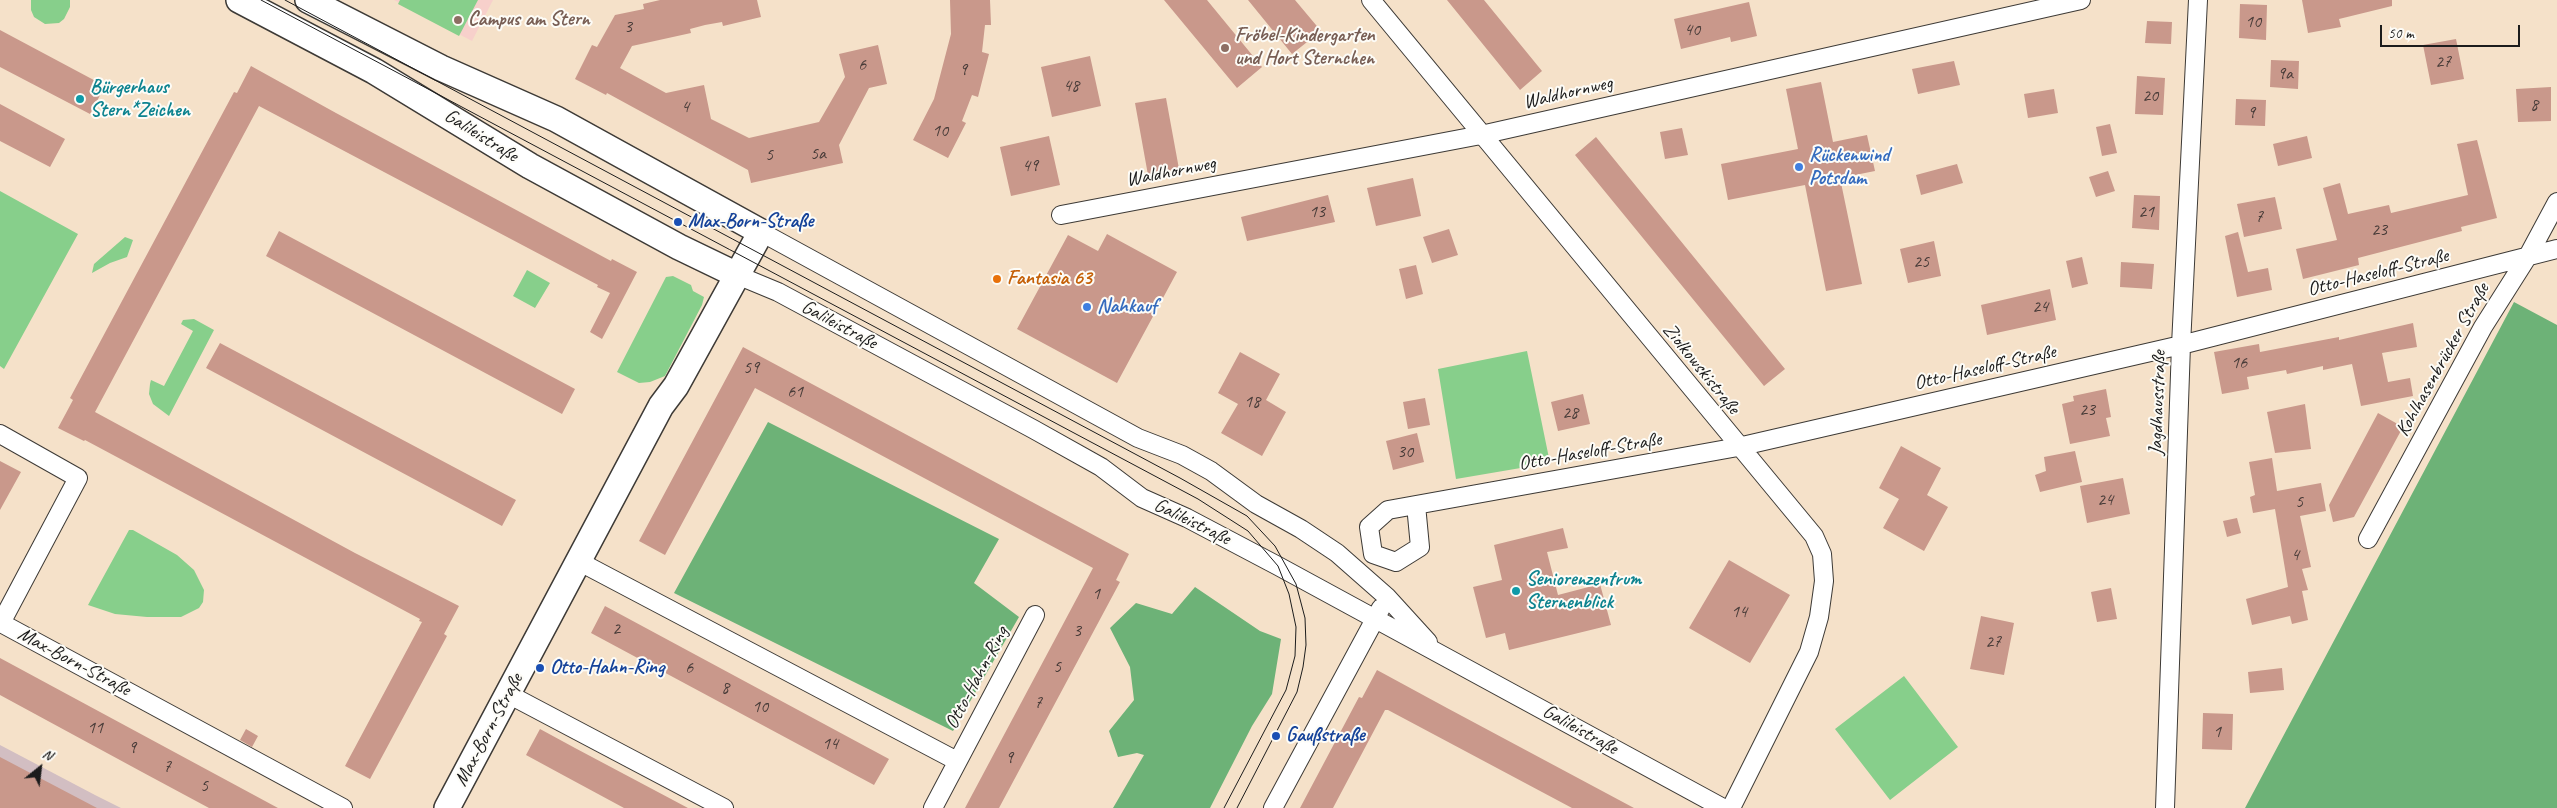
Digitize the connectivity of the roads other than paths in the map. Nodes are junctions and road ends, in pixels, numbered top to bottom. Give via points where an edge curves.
1 (239, 0) edge
2 (308, 0) edge
3 (1371, 0) edge
4 (2081, 0) edge
5 (2198, 0) edge
6 (1482, 135) junction
7 (2557, 202) edge
8 (1061, 215) dead end
9 (761, 232) junction
10 (2557, 249) edge
11 (2528, 256) junction
12 (737, 275) junction
13 (2181, 345) junction
14 (0, 434) edge
15 (1738, 447) junction
16 (1416, 504) dead end
17 (2368, 539) dead end
18 (578, 561) junction
19 (1387, 597) junction
20 (1035, 615) dead end
21 (1375, 618) junction
22 (1437, 652) junction
23 (508, 694) junction
24 (958, 761) junction
25 (453, 806) edge
26 (343, 808) edge
27 (724, 808) edge
28 (933, 808) edge
29 (1273, 808) edge
30 (1724, 808) edge
31 (1731, 808) edge
32 (2165, 808) edge

1 - 12 street, Galileistraße via 374,71 523,162
2 - 9 street, Galileistraße via 441,68 556,119
3 - 6 street, Ziolkowskistraße
4 - 6 street, Waldhornweg
5 - 13 street, Jagdhausstraße
6 - 8 street, Waldhornweg
6 - 15 street, Ziolkowskistraße
7 - 11 street, Kohlhasenbrücker Straße
9 - 12 street, Max-Born-Straße
9 - 19 street, Galileistraße via 1138,438 1182,455 1211,471 1256,504 1337,553
10 - 11 street, Otto-Haseloff-Straße
11 - 13 street, Otto-Haseloff-Straße
11 - 17 street, Kohlhasenbrücker Straße via 2483,327
12 - 18 street, Max-Born-Straße via 676,386 660,406
12 - 21 street, Galileistraße via 778,292 1024,424 1101,468 1142,498 1195,522
13 - 15 street, Otto-Haseloff-Straße
13 - 32 street, Jagdhausstraße
14 - 26 street, Max-Born-Straße via 78,478 1,623
15 - 16 street, Otto-Haseloff-Straße
15 - 31 street, Ziolkowskistraße via 1814,536 1822,554 1824,581 1819,617 1809,652
18 - 23 street, Max-Born-Straße
18 - 24 street, Otto-Hahn-Ring
19 - 21 street
19 - 22 street, Galileistraße
20 - 24 street, Otto-Hahn-Ring
21 - 22 street, Galileistraße
21 - 29 street
22 - 30 street, Galileistraße
23 - 25 street, Max-Born-Straße
23 - 27 street
24 - 28 street, Otto-Hahn-Ring

